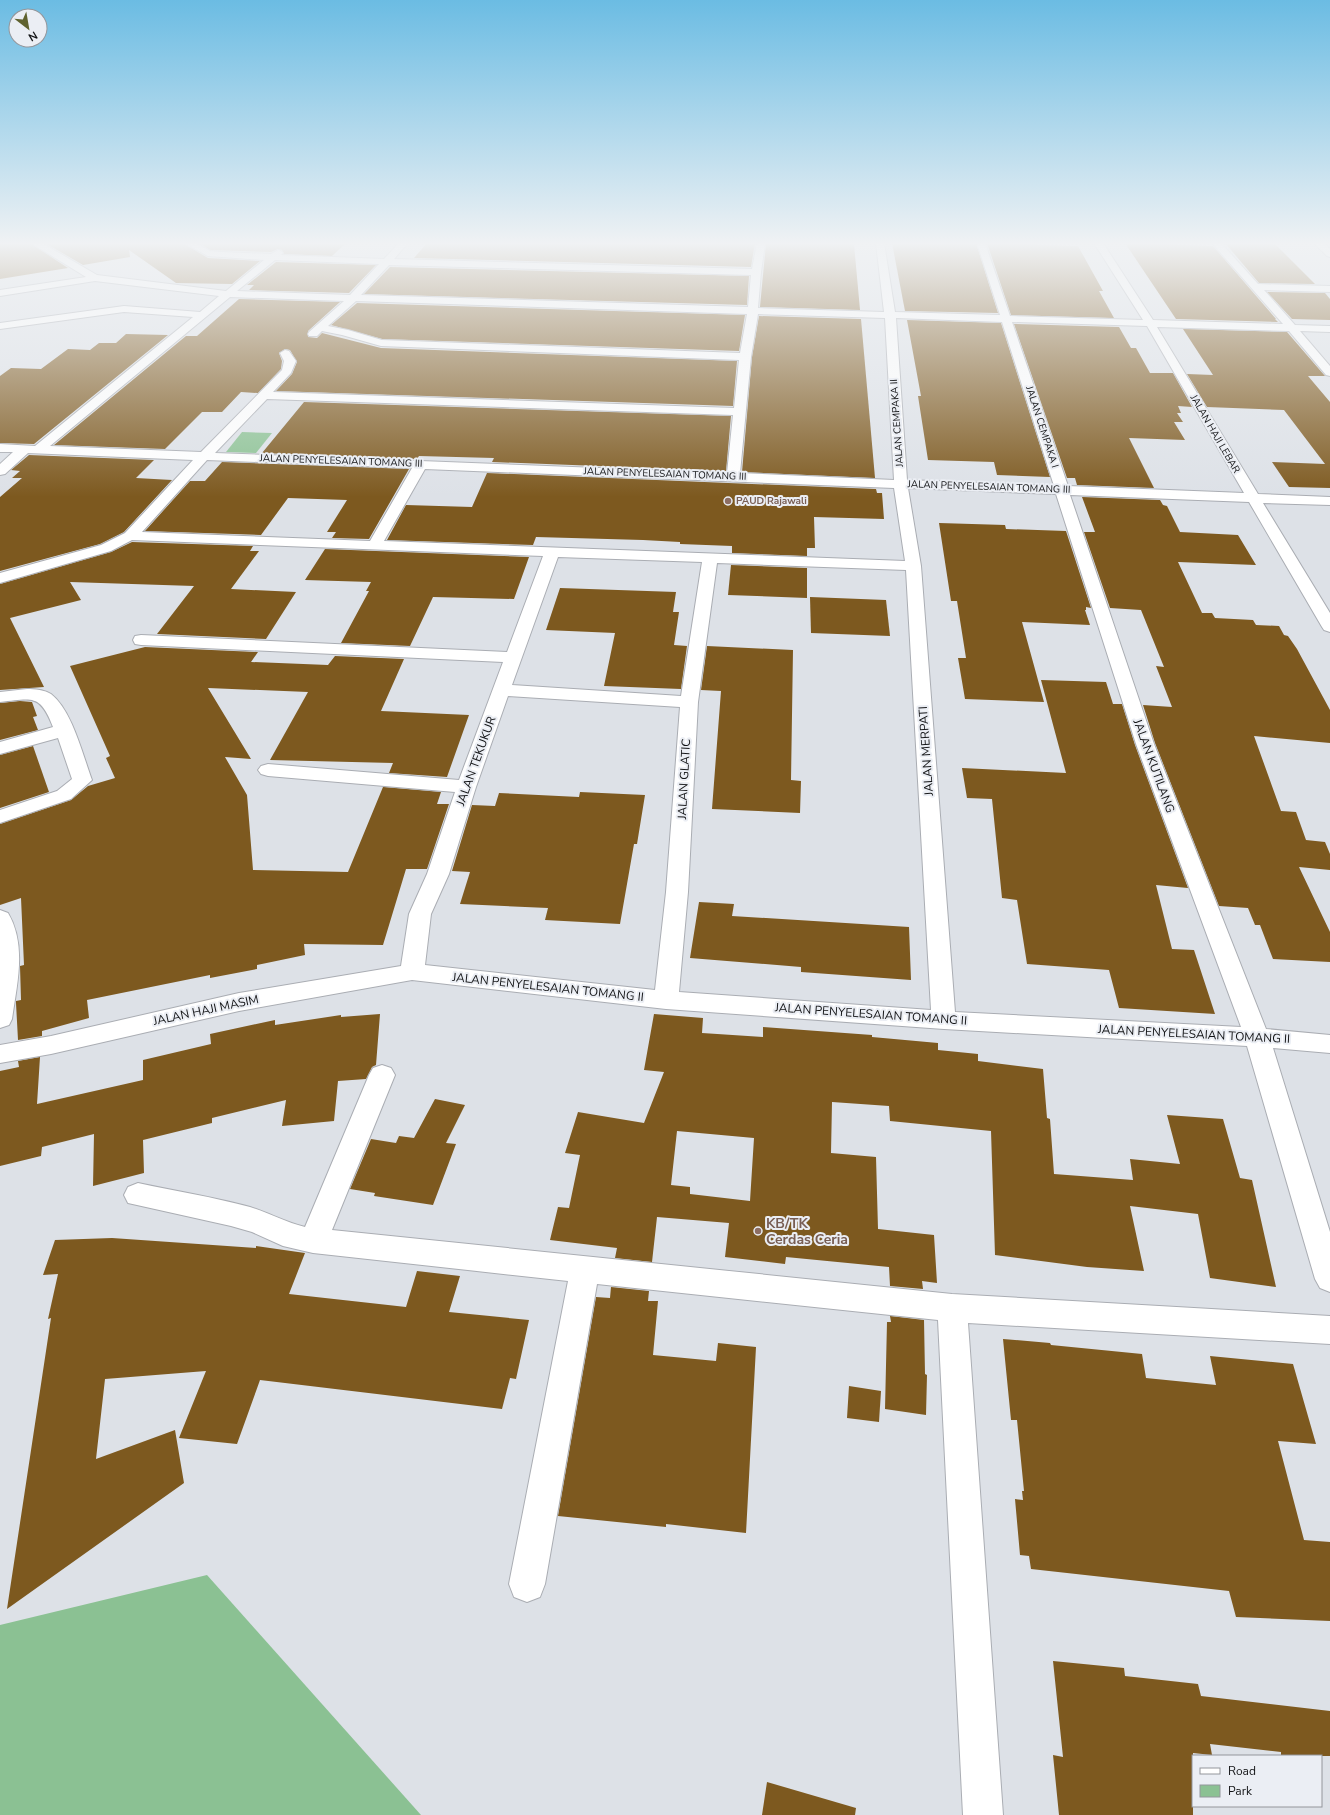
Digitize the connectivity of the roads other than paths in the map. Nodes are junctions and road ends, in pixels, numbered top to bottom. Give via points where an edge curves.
1 (186, 328) edge
2 (321, 328) joint
3 (750, 328) edge
4 (891, 328) edge
5 (1010, 328) edge
6 (1153, 328) edge
7 (1283, 328) edge
8 (1292, 328) junction
9 (1330, 329) edge
10 (310, 336) dead end
11 (286, 353) dead end
12 (745, 357) junction
13 (1330, 373) edge
14 (264, 395) junction
15 (740, 412) junction
16 (0, 448) edge
17 (31, 450) junction
18 (202, 457) junction
19 (421, 464) junction
20 (0, 471) edge
21 (733, 477) junction
22 (900, 484) junction
23 (1062, 490) junction
24 (1252, 498) junction
25 (1330, 501) edge
26 (130, 536) junction
27 (375, 545) junction
28 (552, 553) junction
29 (710, 559) junction
30 (913, 566) junction
31 (0, 578) edge
32 (1330, 627) edge
33 (141, 640) dead end
34 (513, 657) junction
35 (502, 690) junction
36 (0, 697) edge
37 (689, 702) junction
38 (64, 730) junction
39 (0, 748) edge
40 (268, 770) dead end
41 (466, 787) junction
42 (0, 817) edge
43 (0, 918) edge
44 (4, 945) edge
45 (412, 972) junction
46 (666, 1000) junction
47 (0, 1019) edge
48 (944, 1020) junction
49 (1257, 1037) junction
50 (1330, 1044) edge
51 (0, 1054) edge
52 (382, 1075) dead end
53 (138, 1195) dead end
54 (313, 1241) junction
55 (585, 1270) junction
56 (1330, 1279) edge
57 (952, 1308) junction
58 (1330, 1330) edge
59 (527, 1584) dead end
60 (983, 1815) edge

1 - 17 street
2 - 10 street
2 - 12 street via 381,343
3 - 12 street
4 - 22 street, JALAN CEMPAKA II
5 - 23 street, JALAN CEMPAKA I
6 - 24 street, JALAN HAJI LEBAR
7 - 8 street
8 - 9 street
8 - 13 street
11 - 14 street via 290,361 287,371
12 - 15 street
14 - 15 street
14 - 18 street
15 - 21 street
16 - 17 street, JALAN PENYELESAIAN TOMANG III
17 - 18 street, JALAN PENYELESAIAN TOMANG III
17 - 20 street
18 - 19 street, JALAN PENYELESAIAN TOMANG III
18 - 26 street
19 - 21 street, JALAN PENYELESAIAN TOMANG III
19 - 27 street
21 - 22 street, JALAN PENYELESAIAN TOMANG III
22 - 23 street, JALAN PENYELESAIAN TOMANG III
22 - 30 street, JALAN MERPATI
23 - 24 street, JALAN PENYELESAIAN TOMANG III
23 - 49 street, JALAN KUTILANG via 1145,744
24 - 25 street, JALAN PENYELESAIAN TOMANG III
24 - 32 street, JALAN HAJI LEBAR
26 - 27 street
26 - 31 street via 106,548
27 - 28 street
28 - 29 street
28 - 34 street, JALAN TEKUKUR
29 - 30 street
29 - 37 street, JALAN GLATIC
30 - 48 street, JALAN MERPATI
33 - 34 street
34 - 35 street, JALAN TEKUKUR
35 - 37 street
35 - 41 street, JALAN TEKUKUR
36 - 38 street via 26,694 43,698 52,706
37 - 46 street, JALAN GLATIC via 677,892
38 - 39 street
38 - 42 street via 82,780 64,795
40 - 41 street
41 - 45 street, JALAN TEKUKUR via 438,874 420,914
43 - 44 street via 5,928
44 - 47 street via 8,951
45 - 46 street, JALAN PENYELESAIAN TOMANG II
45 - 51 street, JALAN HAJI MASIM via 239,1002
46 - 48 street, JALAN PENYELESAIAN TOMANG II
48 - 49 street, JALAN PENYELESAIAN TOMANG II
49 - 50 street, JALAN PENYELESAIAN TOMANG II
49 - 56 street, JALAN KUTILANG
52 - 54 street
53 - 54 street via 252,1220 283,1234
54 - 55 street
55 - 57 street
55 - 59 street
57 - 58 street
57 - 60 street

